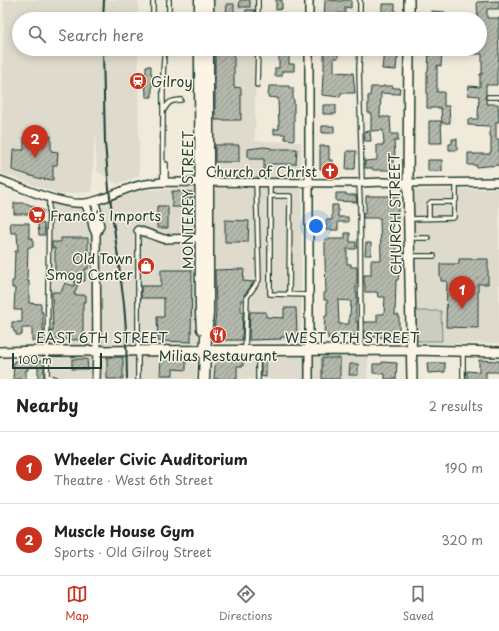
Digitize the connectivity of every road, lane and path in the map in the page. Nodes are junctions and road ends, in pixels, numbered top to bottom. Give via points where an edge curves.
1 (153, 0) edge
2 (169, 0) edge
3 (200, 0) edge
4 (208, 0) edge
5 (258, 0) edge
6 (309, 0) edge
7 (360, 0) edge
8 (409, 0) edge
9 (153, 12) edge
10 (169, 12) edge
11 (200, 12) edge
12 (208, 12) edge
13 (258, 12) edge
14 (309, 12) edge
15 (360, 12) edge
16 (409, 12) edge
17 (164, 56) edge
18 (200, 56) edge
19 (208, 56) edge
20 (258, 56) edge
21 (309, 56) edge
22 (360, 56) edge
23 (409, 56) edge
24 (257, 84) dead end
25 (488, 96) dead end
26 (499, 97) edge
27 (181, 100) dead end
28 (163, 111) junction
29 (0, 180) edge
30 (165, 182) junction
31 (204, 182) junction
32 (256, 182) junction
33 (270, 182) junction
34 (456, 182) junction
35 (499, 182) edge
36 (310, 183) junction
37 (360, 183) junction
38 (408, 183) junction
39 (270, 196) junction
40 (49, 198) junction
41 (95, 201) junction
42 (455, 202) junction
43 (85, 203) junction
44 (409, 219) junction
45 (430, 219) junction
46 (138, 230) joint
47 (96, 234) junction
48 (201, 238) junction
49 (409, 238) junction
50 (428, 238) dead end
51 (409, 256) junction
52 (434, 256) dead end
53 (289, 294) junction
54 (309, 295) junction
55 (412, 350) junction
56 (47, 351) junction
57 (97, 351) junction
58 (138, 351) junction
59 (205, 351) junction
60 (245, 351) junction
61 (258, 351) junction
62 (309, 351) junction
63 (361, 351) junction
64 (0, 352) edge
65 (463, 352) junction
66 (499, 352) edge
67 (47, 378) edge
68 (55, 379) edge
69 (96, 379) edge
70 (138, 379) edge
71 (204, 379) edge
72 (258, 379) edge
73 (309, 379) edge
74 (412, 379) edge
75 (463, 379) edge

1 - 9 lane
2 - 10 lane
3 - 11 main road
4 - 12 main road
5 - 13 lane
6 - 14 street
7 - 15 lane
8 - 16 street
17 - 28 lane
18 - 31 main road, MONTEREY STREET
19 - 31 main road, MONTEREY STREET
20 - 24 lane
21 - 36 street
22 - 37 lane
23 - 38 street, CHURCH STREET
25 - 26 lane
27 - 28 lane via 172,100
28 - 30 lane
29 - 40 street
30 - 31 street
30 - 41 street via 135,186
31 - 32 street
31 - 48 main road, MONTEREY STREET
31 - 59 main road, MONTEREY STREET via 209,238
32 - 33 street
32 - 60 lane via 259,280 246,297
33 - 36 street
33 - 39 lane
34 - 35 street
34 - 38 street
34 - 42 lane
36 - 37 street
36 - 54 street
37 - 38 street
37 - 63 lane
38 - 44 street, CHURCH STREET
39 - 53 lane via 270,294
39 - 53 lane via 290,196
40 - 43 street
40 - 56 lane
41 - 43 street
41 - 47 street via 100,226
42 - 45 lane via 453,218
42 - 45 lane via 431,202
43 - 47 street
44 - 45 lane
44 - 49 street, CHURCH STREET
46 - 48 street via 164,239
46 - 58 lane
47 - 57 street
48 - 59 main road, MONTEREY STREET via 201,313
49 - 50 lane
49 - 51 street, CHURCH STREET
51 - 52 lane
51 - 55 street, CHURCH STREET
53 - 54 lane
54 - 62 street
55 - 63 street, WEST 6TH STREET
55 - 65 street, WEST 6TH STREET
55 - 74 street, CHURCH STREET
56 - 57 street, EAST 6TH STREET
56 - 64 street, EAST 6TH STREET
56 - 67 lane
57 - 58 street, EAST 6TH STREET
57 - 69 street
58 - 59 street, EAST 6TH STREET
58 - 70 lane
59 - 60 street, WEST 6TH STREET
59 - 71 main road, MONTEREY STREET
60 - 61 street, WEST 6TH STREET
61 - 62 street, WEST 6TH STREET
61 - 72 lane
62 - 63 street, WEST 6TH STREET
62 - 73 street
65 - 66 street, WEST 6TH STREET
65 - 75 lane
67 - 68 lane

